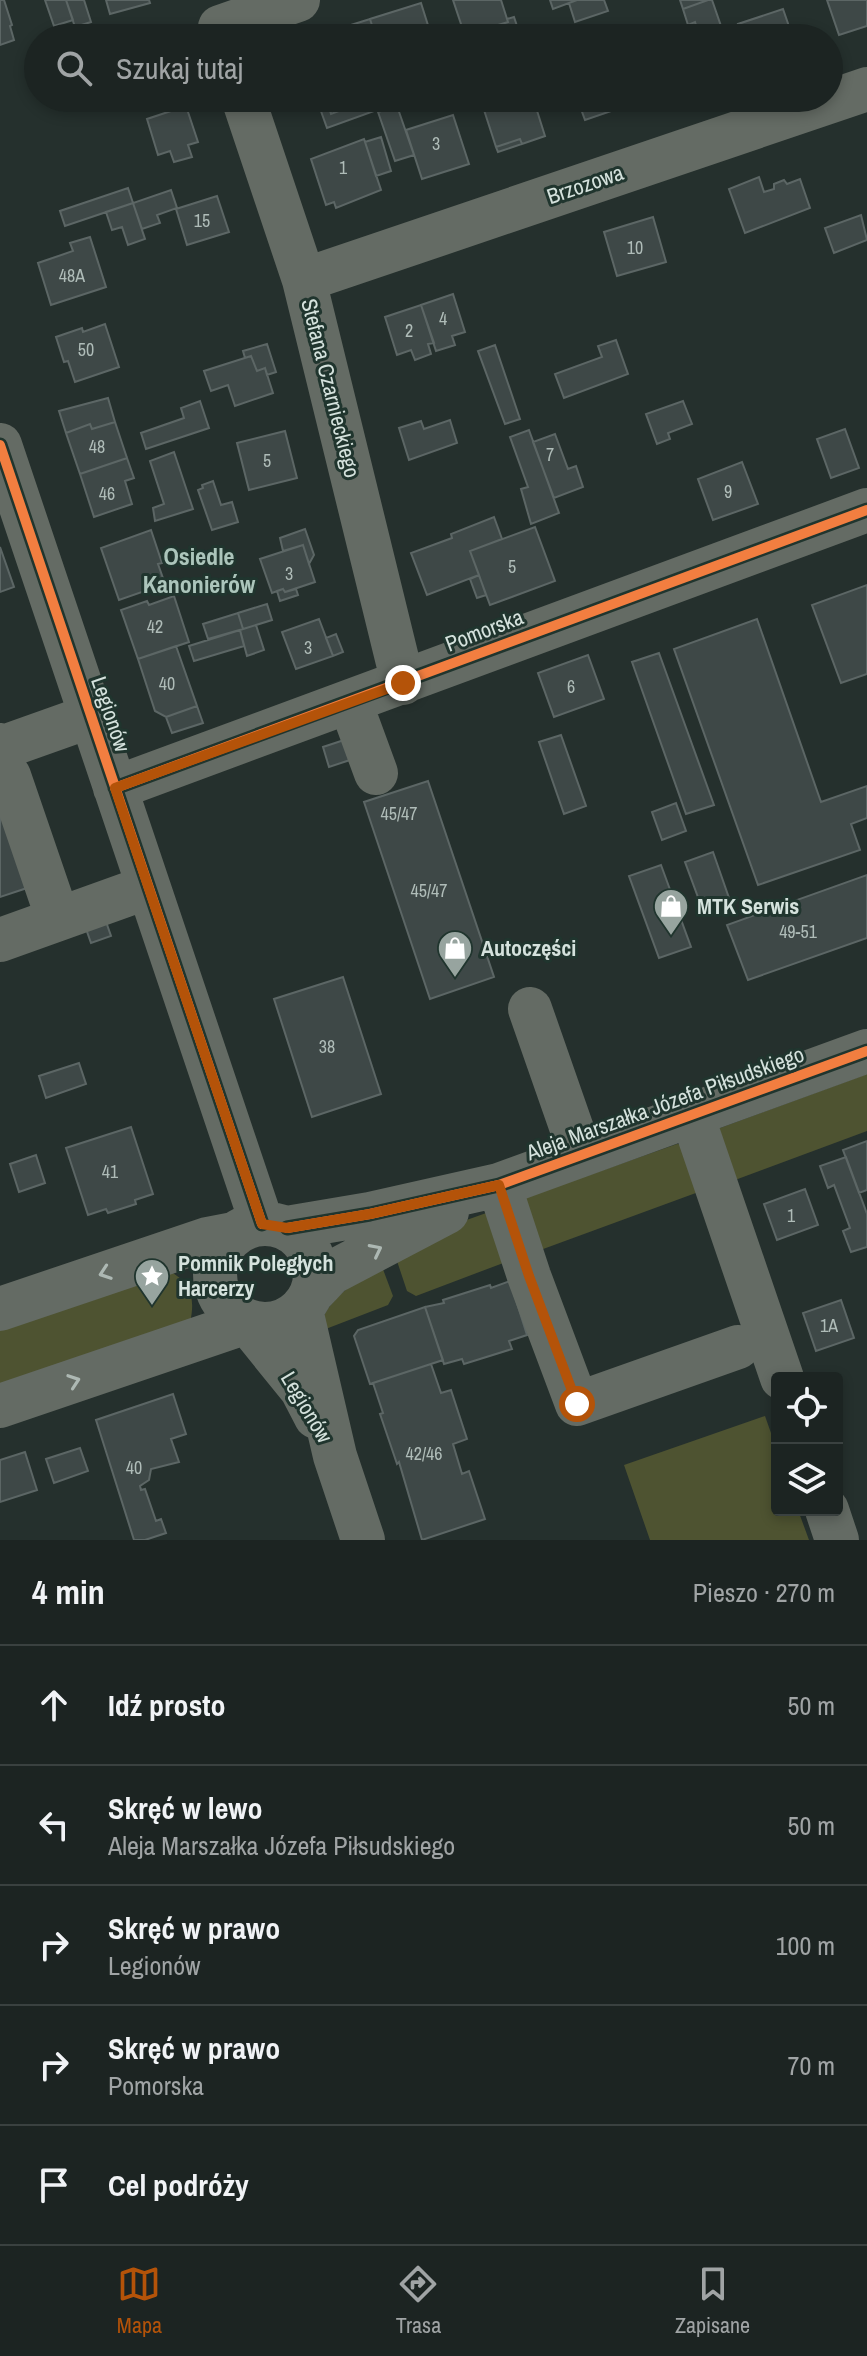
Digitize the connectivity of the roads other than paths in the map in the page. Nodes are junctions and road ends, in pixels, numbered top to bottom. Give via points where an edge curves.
1 (298, 0) edge
2 (218, 22) edge
3 (867, 89) edge
4 (843, 97) edge
5 (248, 112) edge
6 (799, 112) edge
7 (304, 280) junction
8 (0, 445) edge
9 (867, 510) edge
10 (403, 683) junction
11 (350, 702) junction
12 (91, 716) junction
13 (5, 761) edge
14 (376, 773) dead end
15 (115, 788) junction
16 (148, 887) junction
17 (58, 919) junction
18 (0, 940) edge
19 (530, 1009) dead end
20 (867, 1051) edge
21 (692, 1115) junction
22 (581, 1155) junction
23 (499, 1185) junction
24 (261, 1229) junction
25 (307, 1302) junction
26 (0, 1309) edge
27 (247, 1322) junction
28 (738, 1347) dead end
29 (780, 1372) edge
30 (0, 1406) edge
31 (335, 1456) junction
32 (829, 1516) edge
33 (363, 1540) edge
34 (837, 1540) edge

1 - 2 street
3 - 4 street, Brzozowa
5 - 7 street, Stefana Czarnieckiego
6 - 7 street, Brzozowa
7 - 10 street, Stefana Czarnieckiego
8 - 12 street, Legionów
9 - 10 street, Pomorska
10 - 11 street, Pomorska
11 - 14 street
11 - 15 street, Pomorska
12 - 13 street via 1,748
12 - 15 street, Legionów
13 - 17 street
15 - 16 street, Legionów
16 - 17 street
16 - 24 street, Legionów
17 - 18 street
19 - 22 street
20 - 21 street, Aleja Marszałka Józefa Piłsudskiego
21 - 22 street, Aleja Marszałka Józefa Piłsudskiego
21 - 29 street
22 - 23 street, Aleja Marszałka Józefa Piłsudskiego
23 - 24 street, Aleja Marszałka Józefa Piłsudskiego via 370,1214
25 -> 23 street, Aleja Marszałka Józefa Piłsudskiego via 331,1273
23 - 28 street via 577,1404
24 - 25 street via 303,1240 316,1275
24 -> 26 street, Aleja Marszałka Józefa Piłsudskiego via 207,1239
24 - 27 street via 220,1250 214,1271 217,1292 229,1310
25 - 27 street via 285,1321
25 - 31 street, Legionów
30 -> 27 street
27 - 31 street, Legionów via 302,1390
31 - 33 street, Legionów
32 - 34 street

